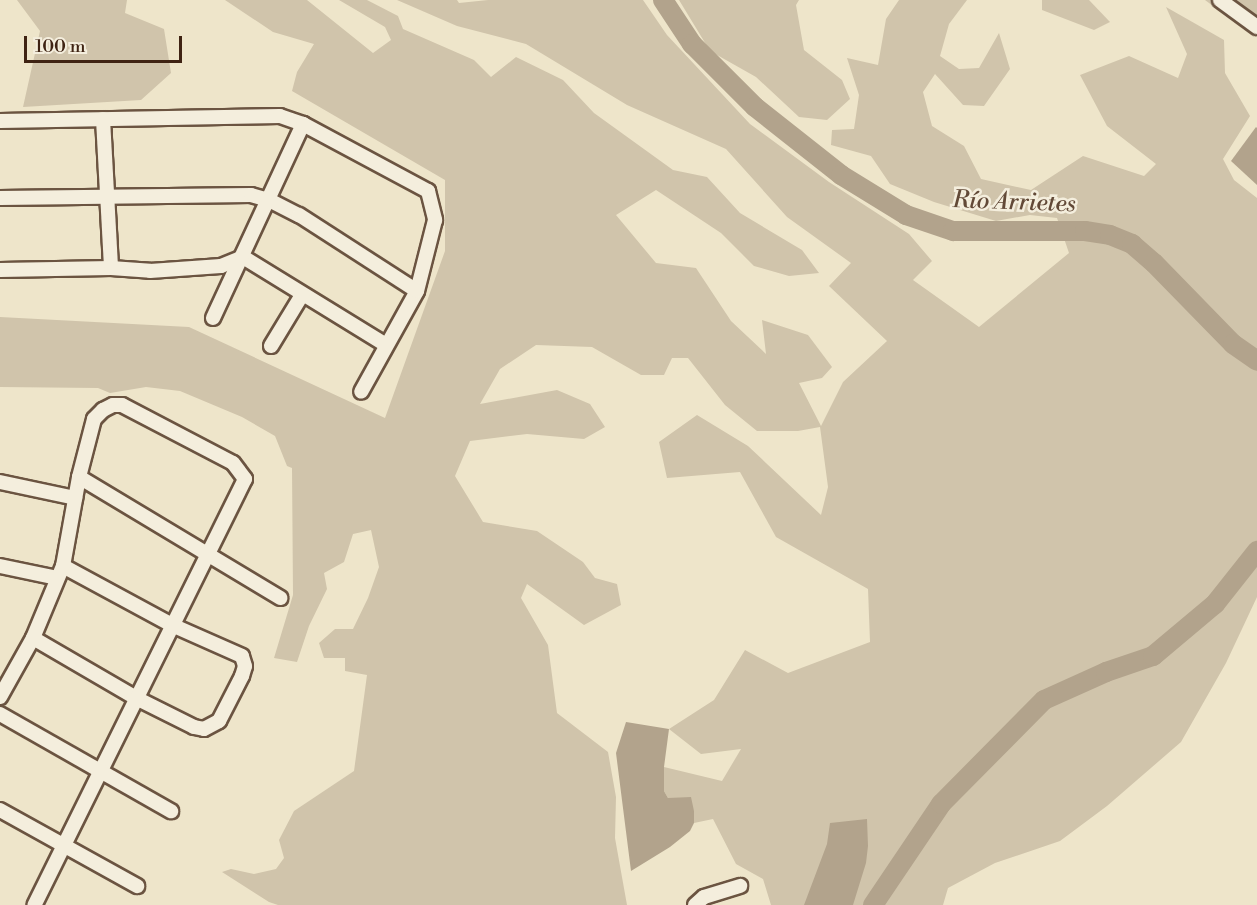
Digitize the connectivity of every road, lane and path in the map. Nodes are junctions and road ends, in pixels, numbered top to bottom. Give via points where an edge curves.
1 (1220, 0) edge
2 (1256, 30) edge
3 (103, 119) junction
4 (0, 121) edge
5 (303, 124) junction
6 (107, 196) junction
7 (0, 198) edge
8 (268, 199) junction
9 (243, 257) junction
10 (111, 268) junction
11 (0, 270) edge
12 (417, 291) junction
13 (302, 295) junction
14 (213, 318) dead end
15 (386, 345) junction
16 (271, 346) dead end
17 (361, 392) dead end
18 (79, 477) junction
19 (0, 482) edge
20 (75, 498) junction
21 (207, 554) junction
22 (0, 566) edge
23 (60, 572) junction
24 (280, 598) dead end
25 (172, 625) junction
26 (33, 638) junction
27 (2, 689) edge
28 (136, 698) junction
29 (0, 714) edge
30 (100, 771) junction
31 (0, 810) edge
32 (171, 811) dead end
33 (63, 845) junction
34 (137, 886) dead end
35 (740, 886) dead end
36 (33, 905) edge
37 (694, 905) edge

1 - 2 street
3 - 4 street
3 - 5 street via 280,116
3 - 6 street
5 - 8 street
5 - 12 street via 428,191 435,220
6 - 7 street
6 - 8 street via 251,195
6 - 10 street
8 - 9 street
8 - 12 street
9 - 10 street via 210,268
9 - 13 street
9 - 14 street
10 - 11 street
12 - 15 street
13 - 15 street
13 - 16 street
15 - 17 street
18 - 20 street
18 - 21 street
18 - 21 street via 94,419 113,405 122,405 233,463 245,478
19 - 20 street
20 - 23 street
21 - 24 street
21 - 25 street
22 - 23 street
23 - 25 street
23 - 26 street
25 - 28 street
25 - 28 street via 242,656 242,676 219,721 204,729
26 - 27 street
26 - 28 street
28 - 30 street
29 - 30 street
30 - 32 street
30 - 33 street
31 - 33 street
33 - 34 street
33 - 36 street
35 - 37 street via 704,897

